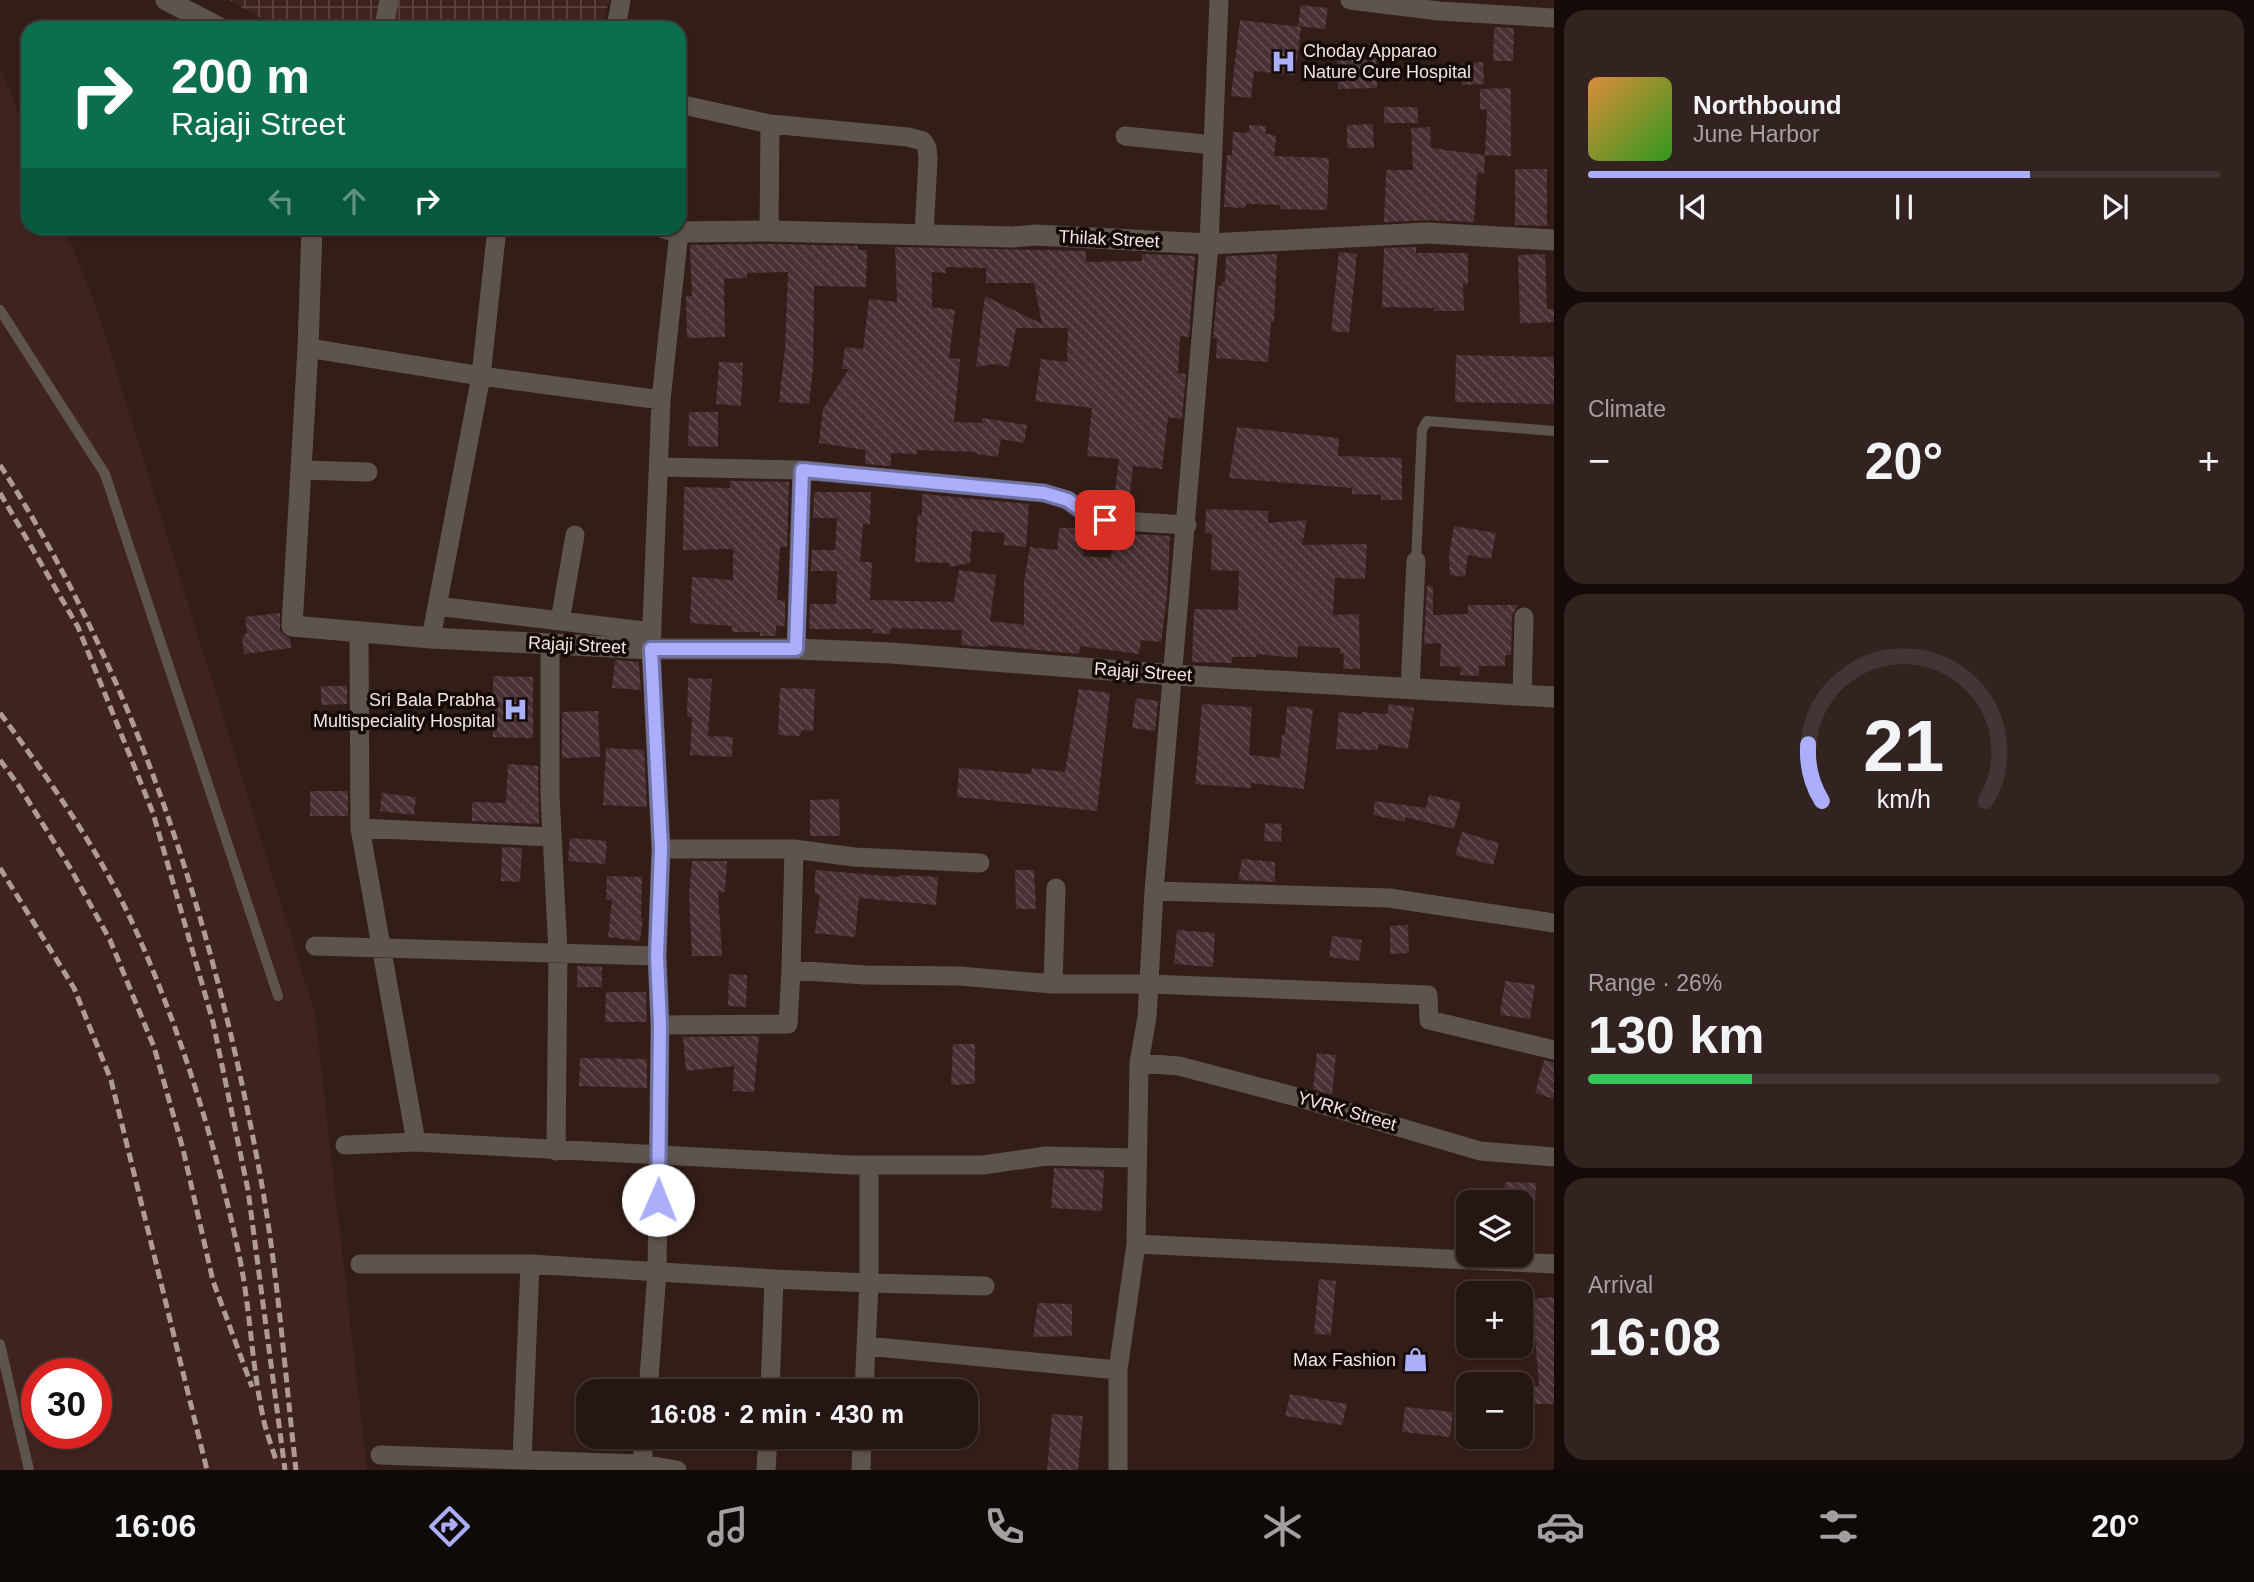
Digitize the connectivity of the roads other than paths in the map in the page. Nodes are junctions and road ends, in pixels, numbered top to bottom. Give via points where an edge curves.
1 (166, 0) edge
2 (389, 0) edge
3 (621, 0) edge
4 (1219, 0) edge
5 (1350, 0) edge
6 (1554, 18) edge
7 (206, 21) edge
8 (385, 21) edge
9 (617, 21) edge
10 (686, 106) edge
11 (770, 124) junction
12 (1125, 136) dead end
13 (1213, 145) junction
14 (686, 230) edge
15 (769, 231) junction
16 (312, 235) edge
17 (495, 235) edge
18 (672, 235) edge
19 (925, 235) junction
20 (1554, 240) edge
21 (1209, 244) junction
22 (0, 310) edge
23 (309, 348) junction
24 (481, 376) junction
25 (661, 400) junction
26 (1554, 431) edge
27 (660, 467) junction
28 (301, 470) junction
29 (802, 470) junction
30 (368, 472) dead end
31 (1187, 525) junction
32 (575, 535) dead end
33 (1416, 561) joint
34 (437, 606) junction
35 (1524, 617) dead end
36 (560, 621) junction
37 (359, 633) junction
38 (431, 638) junction
39 (651, 641) junction
40 (550, 644) junction
41 (796, 649) junction
42 (1174, 675) junction
43 (1410, 689) junction
44 (1522, 695) junction
45 (1554, 696) edge
46 (360, 828) junction
47 (551, 837) junction
48 (661, 849) junction
49 (794, 849) junction
50 (980, 863) dead end
51 (1056, 888) dead end
52 (1154, 891) junction
53 (1554, 923) edge
54 (315, 946) dead end
55 (383, 948) junction
56 (558, 952) junction
57 (657, 956) junction
58 (791, 970) junction
59 (1052, 984) junction
60 (1149, 984) junction
61 (278, 996) dead end
62 (660, 1025) junction
63 (1554, 1050) edge
64 (1139, 1063) junction
65 (416, 1142) junction
66 (345, 1145) dead end
67 (556, 1151) junction
68 (659, 1155) junction
69 (1554, 1157) edge
70 (1137, 1158) junction
71 (869, 1165) junction
72 (1136, 1244) junction
73 (360, 1264) dead end
74 (530, 1264) junction
75 (1554, 1264) edge
76 (657, 1272) junction
77 (774, 1279) junction
78 (869, 1283) junction
79 (985, 1286) dead end
80 (0, 1343) edge
81 (866, 1346) junction
82 (1118, 1370) junction
83 (649, 1379) edge
84 (770, 1379) edge
85 (865, 1379) edge
86 (643, 1449) edge
87 (767, 1449) edge
88 (862, 1449) edge
89 (380, 1455) dead end
90 (523, 1460) junction
91 (642, 1467) edge
92 (29, 1470) edge
93 (677, 1470) edge
94 (766, 1470) edge
95 (861, 1470) edge
96 (1118, 1470) edge

1 - 7 street
2 - 8 street
3 - 9 street
4 - 13 street
5 - 6 street
10 - 11 street
11 - 15 street
11 - 19 street via 923,141 928,159
12 - 13 street
13 - 21 street
14 - 15 street, Thilak Street
15 - 19 street, Thilak Street
16 - 23 street, Rajaji Street
17 - 24 street
18 - 25 street
19 - 21 street, Thilak Street via 1036,235
20 - 21 street, Thilak Street via 1427,233
21 - 31 street
22 - 61 lane via 105,474
23 - 24 street
23 - 28 street, Rajaji Street
24 - 25 street
24 - 34 street
25 - 27 street
26 - 33 lane via 1427,421 1422,430
27 - 29 street
27 - 39 street
28 - 30 street
28 - 37 street, Rajaji Street via 292,626
29 - 31 street via 1044,493 1105,520
29 - 41 street
31 - 42 street
32 - 36 street
33 - 43 street
34 - 36 street
34 - 38 street
35 - 44 street
36 - 39 street
37 - 38 street, Rajaji Street
37 - 46 street
38 - 40 street, Rajaji Street
39 - 40 street, Rajaji Street
39 - 41 street, Rajaji Street
39 - 48 street
40 - 47 street
41 - 42 street, Rajaji Street
42 - 43 street, Rajaji Street
42 - 52 street
43 - 44 street, Rajaji Street
44 - 45 street, Rajaji Street
46 - 47 street
46 - 55 street
47 - 56 street
48 - 49 street
48 - 57 street
49 - 50 street
49 - 58 street
51 - 59 street
52 - 53 street via 1389,898
52 - 60 street
54 - 55 street
55 - 56 street
55 - 65 street
56 - 57 street
56 - 67 street
57 - 62 street
58 - 59 street
58 - 62 street via 788,1024
59 - 60 street
60 - 63 street via 1428,995 1429,1020
60 - 64 street
62 - 68 street
64 - 69 street, YVRK Street via 1179,1066 1480,1151
64 - 70 street
65 - 66 street
65 - 67 street
67 - 68 street
68 - 71 street
68 - 76 street
70 - 71 street via 1046,1156 984,1164
70 - 72 street
71 - 78 street
72 - 75 street
72 - 82 street
73 - 74 street
74 - 76 street
74 - 90 street
76 - 77 street
76 - 83 street
77 - 78 street
77 - 84 street
78 - 79 street
78 - 81 street
80 - 92 lane
81 - 82 street
81 - 85 street
82 - 96 street
86 - 91 street
87 - 94 street
88 - 95 street
89 - 90 street
90 - 91 street
91 - 93 street

